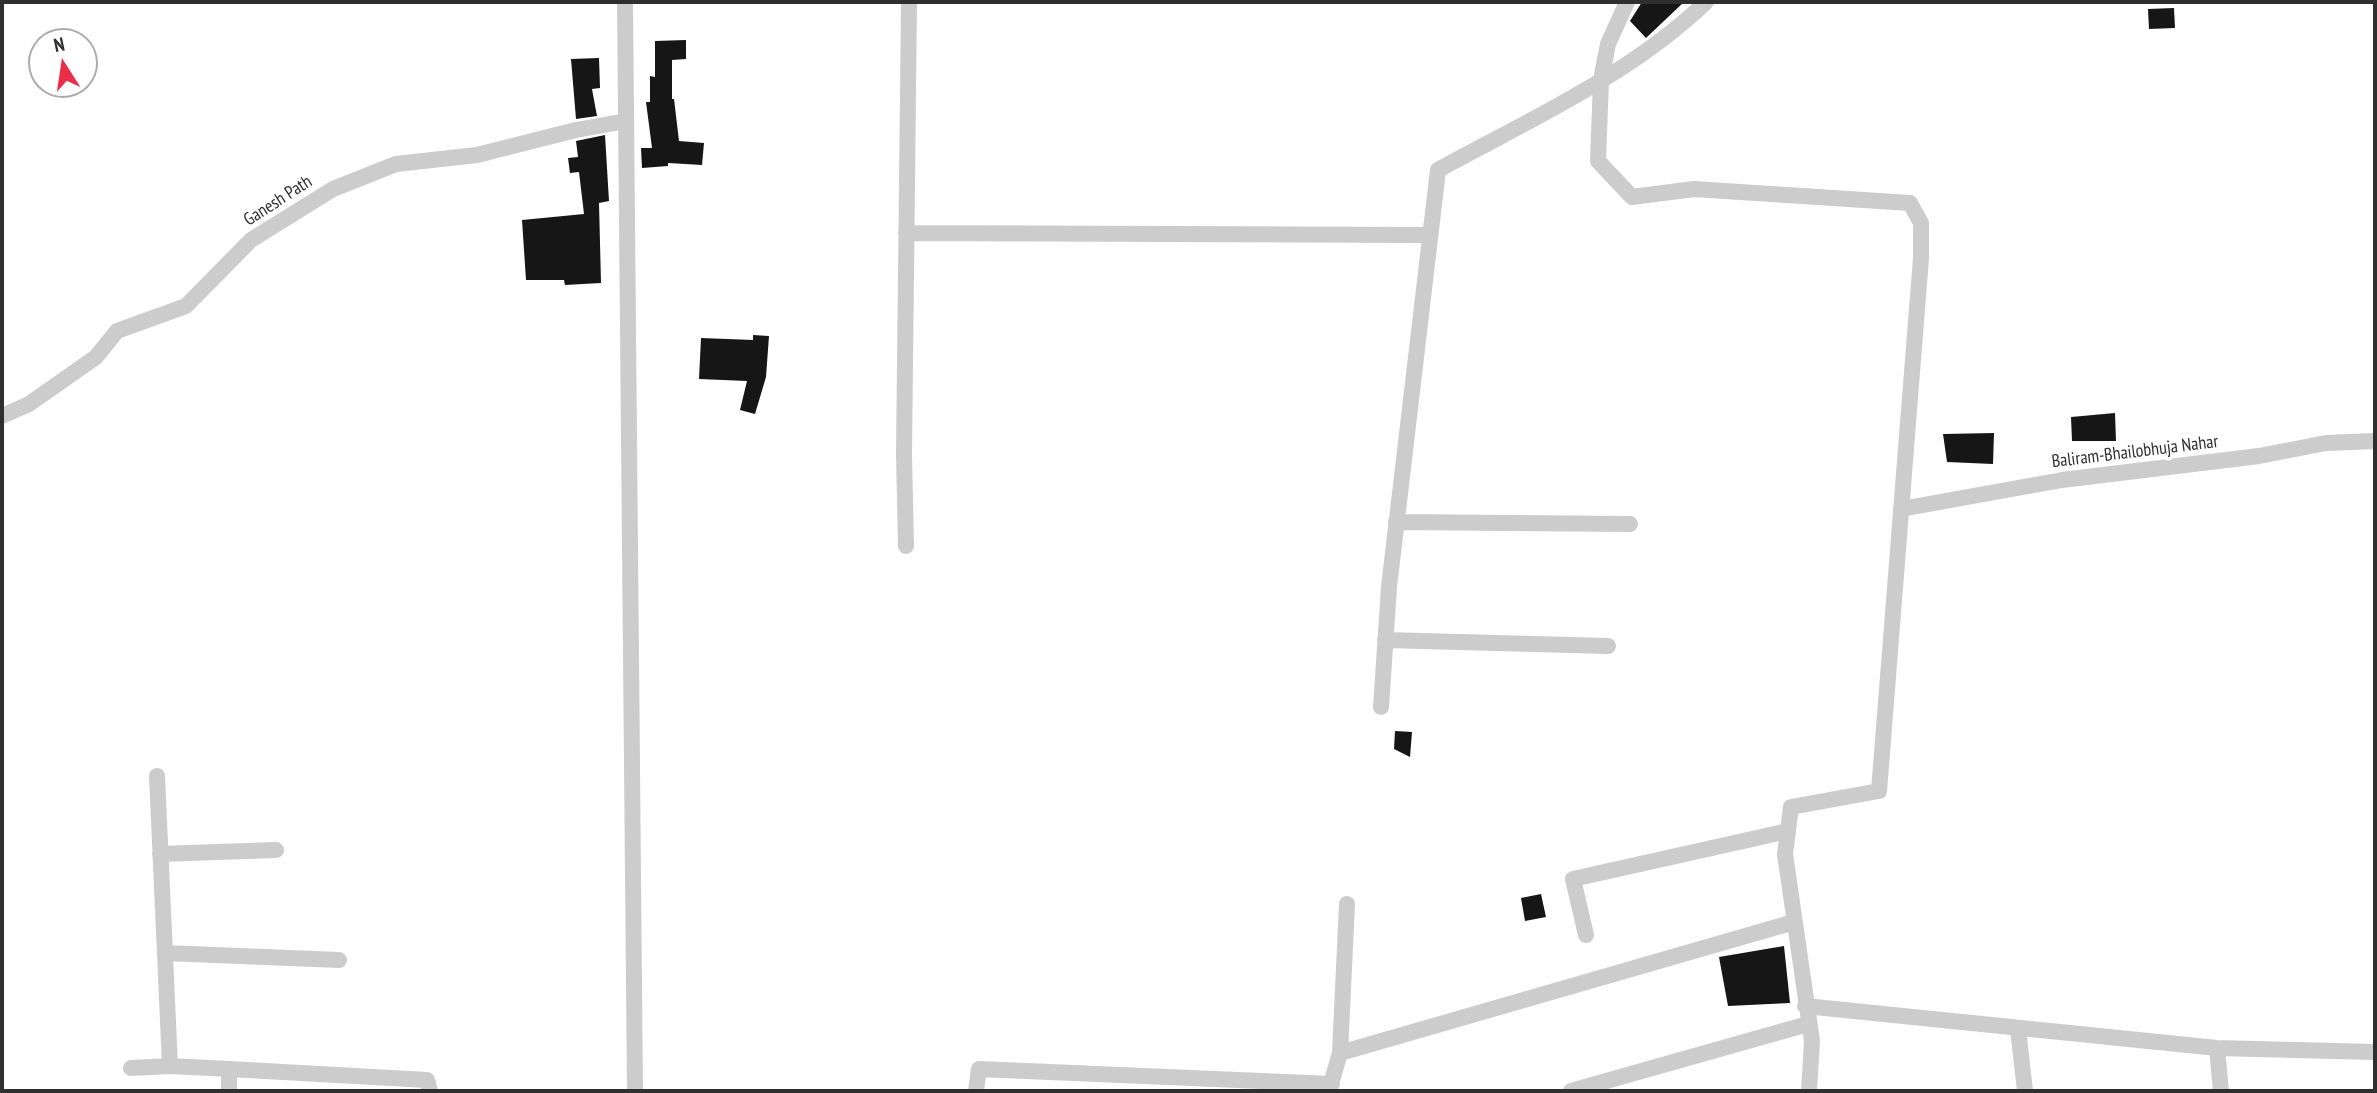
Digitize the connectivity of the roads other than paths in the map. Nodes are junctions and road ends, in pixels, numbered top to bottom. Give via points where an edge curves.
1 (625, 2) edge
2 (909, 2) edge
3 (1627, 2) edge
4 (1706, 2) edge
5 (1601, 80) junction
6 (626, 121) junction
7 (906, 233) junction
8 (1430, 235) junction
9 (2, 416) edge
10 (2375, 441) edge
11 (1901, 509) junction
12 (1396, 522) junction
13 (1630, 524) dead end
14 (906, 546) dead end
15 (1385, 640) junction
16 (1608, 646) dead end
17 (1381, 707) dead end
18 (157, 776) dead end
19 (1788, 831) junction
20 (276, 850) dead end
21 (160, 854) junction
22 (1347, 904) dead end
23 (1794, 922) junction
24 (1586, 935) dead end
25 (165, 953) junction
26 (339, 960) dead end
27 (1805, 1006) junction
28 (1808, 1024) junction
29 (2018, 1029) junction
30 (2217, 1048) junction
31 (2375, 1052) edge
32 (1340, 1053) junction
33 (170, 1066) junction
34 (131, 1068) dead end
35 (229, 1069) junction
36 (1330, 1087) edge
37 (229, 1091) edge
38 (430, 1091) edge
39 (635, 1091) edge
40 (976, 1091) edge
41 (1571, 1091) edge
42 (1809, 1091) edge
43 (2025, 1091) edge
44 (2221, 1091) edge

1 - 6 street
2 - 7 street
3 - 5 street via 1608,44
4 - 5 street
5 - 8 street via 1438,170
5 - 11 street via 1598,161 1632,197 1694,188 1910,203 1921,223 1921,258
6 - 9 street, Ganesh Path via 477,155 396,164 333,188 251,240 186,306 117,331 96,357 29,404
6 - 39 street
7 - 8 street
7 - 14 street
8 - 12 street
10 - 11 street, Baliram-Bhailobhuja Nahar via 2326,443 2259,456 2062,480
11 - 19 street via 1879,791 1791,807
12 - 13 street
12 - 15 street
15 - 16 street
15 - 17 street
18 - 21 street
19 - 23 street via 1785,855
19 - 24 street via 1573,879
20 - 21 street
21 - 25 street
22 - 32 street
23 - 27 street
23 - 32 street
25 - 26 street
25 - 33 street
27 - 28 street
27 - 29 street
28 - 41 street
28 - 42 street via 1812,1041
29 - 30 street
29 - 43 street
30 - 31 street
30 - 44 street
32 - 36 street
33 - 34 street
33 - 35 street
35 - 37 street
35 - 38 street via 427,1080
36 - 40 street via 979,1069

